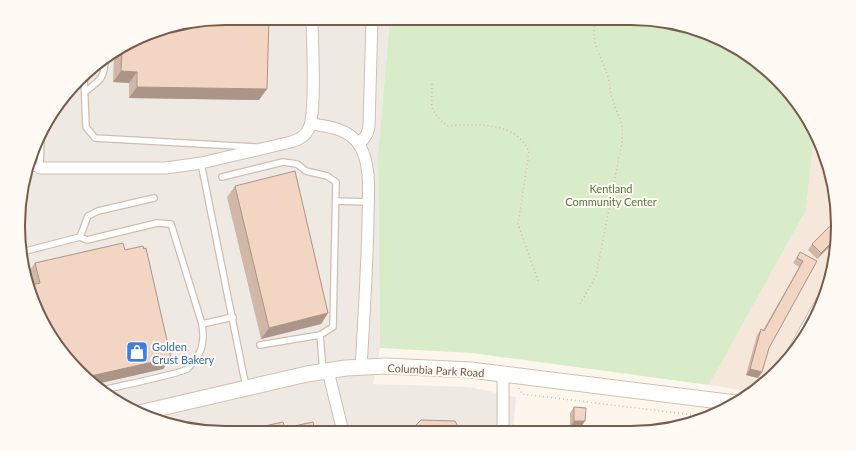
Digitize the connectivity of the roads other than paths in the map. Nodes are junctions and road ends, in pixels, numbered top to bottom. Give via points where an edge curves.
1 (312, 25) edge
2 (372, 25) edge
3 (105, 65) edge
4 (85, 83) edge
5 (86, 91) junction
6 (311, 124) junction
7 (359, 145) junction
8 (269, 147) junction
9 (41, 148) edge
10 (201, 163) junction
11 (34, 168) edge
12 (40, 168) junction
13 (222, 177) dead end
14 (154, 198) dead end
15 (336, 201) junction
16 (368, 202) junction
17 (80, 237) junction
18 (27, 251) edge
19 (233, 317) junction
20 (202, 324) junction
21 (320, 335) junction
22 (260, 345) dead end
23 (361, 367) junction
24 (326, 371) junction
25 (510, 375) junction
26 (246, 387) junction
27 (109, 389) edge
28 (726, 402) edge
29 (148, 411) edge
30 (341, 426) edge
31 (504, 426) edge

1 - 6 street
2 - 7 street via 369,127
3 - 5 lane via 105,72 99,81
4 - 5 lane
5 - 8 lane via 86,127 95,138
6 - 7 street via 345,133
6 - 8 street via 302,138
7 - 16 street via 366,161
8 - 10 street
9 - 12 lane
10 - 12 street via 166,168
10 - 19 lane
11 - 12 lane
13 - 15 lane via 283,162 297,164 306,171 327,176 336,182
14 - 17 lane via 88,216
15 - 16 lane
15 - 21 lane via 333,327
16 - 23 street
17 - 18 lane
17 - 20 lane via 86,240 157,223 171,224
19 - 20 lane
19 - 26 lane
20 - 27 lane via 204,340 200,352 186,370
21 - 22 lane
21 - 24 lane
23 - 24 street, Columbia Park Road
23 - 25 street, Columbia Park Road via 434,367
24 - 26 street, Columbia Park Road
24 - 30 street
25 - 28 street, Columbia Park Road
25 - 31 street
26 - 29 street, Columbia Park Road

